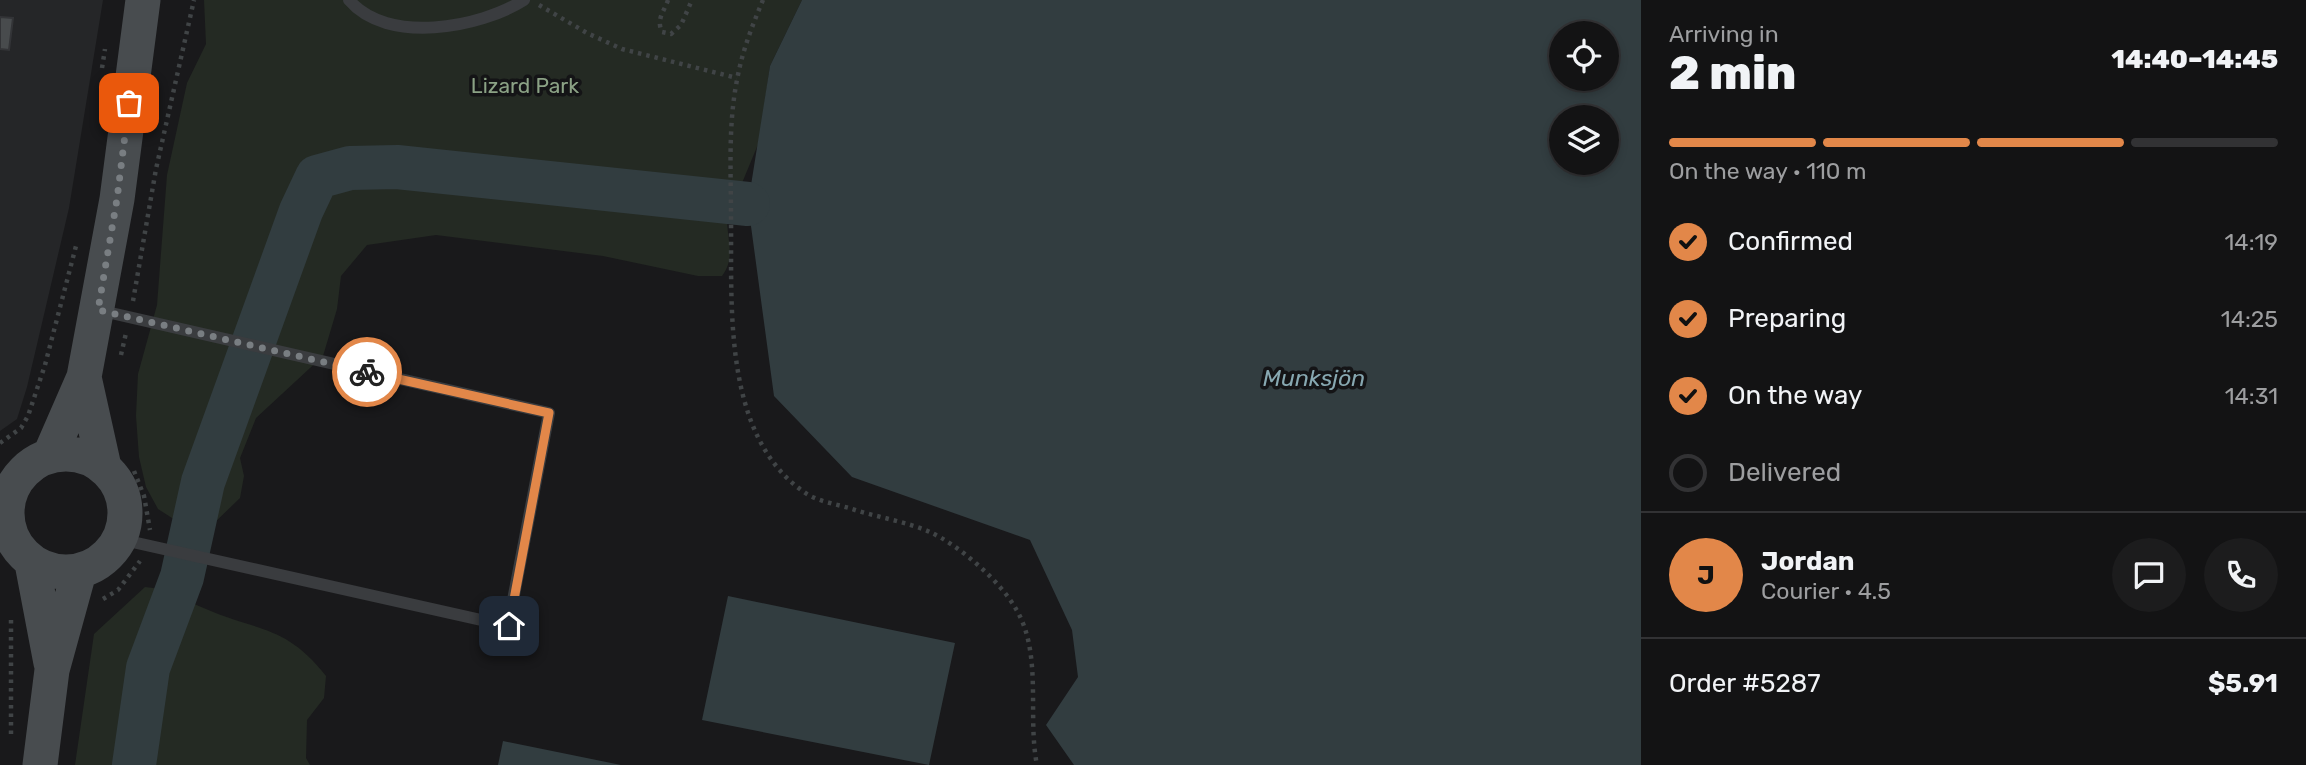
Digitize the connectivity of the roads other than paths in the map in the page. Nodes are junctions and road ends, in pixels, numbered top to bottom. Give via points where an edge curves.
1 (143, 0) edge
2 (349, 0) edge
3 (523, 0) edge
4 (114, 314) junction
5 (84, 377) junction
6 (50, 455) junction
7 (116, 462) junction
8 (11, 476) edge
9 (4, 528) edge
10 (133, 542) junction
11 (32, 563) junction
12 (79, 572) junction
13 (55, 603) junction
14 (40, 765) edge

1 - 4 main road via 117,199
2 - 3 lane via 356,9 404,28 419,29 483,18
4 - 5 main road
4 - 10 lane via 549,413 509,626
5 - 6 main road
5 - 7 main road
6 - 7 main road via 65,453
6 - 8 main road
7 - 10 main road via 126,507 124,530
8 - 9 main road
9 - 11 main road
10 - 12 main road
11 - 12 main road via 51,572
11 - 13 main road
12 - 13 main road
13 - 14 main road

